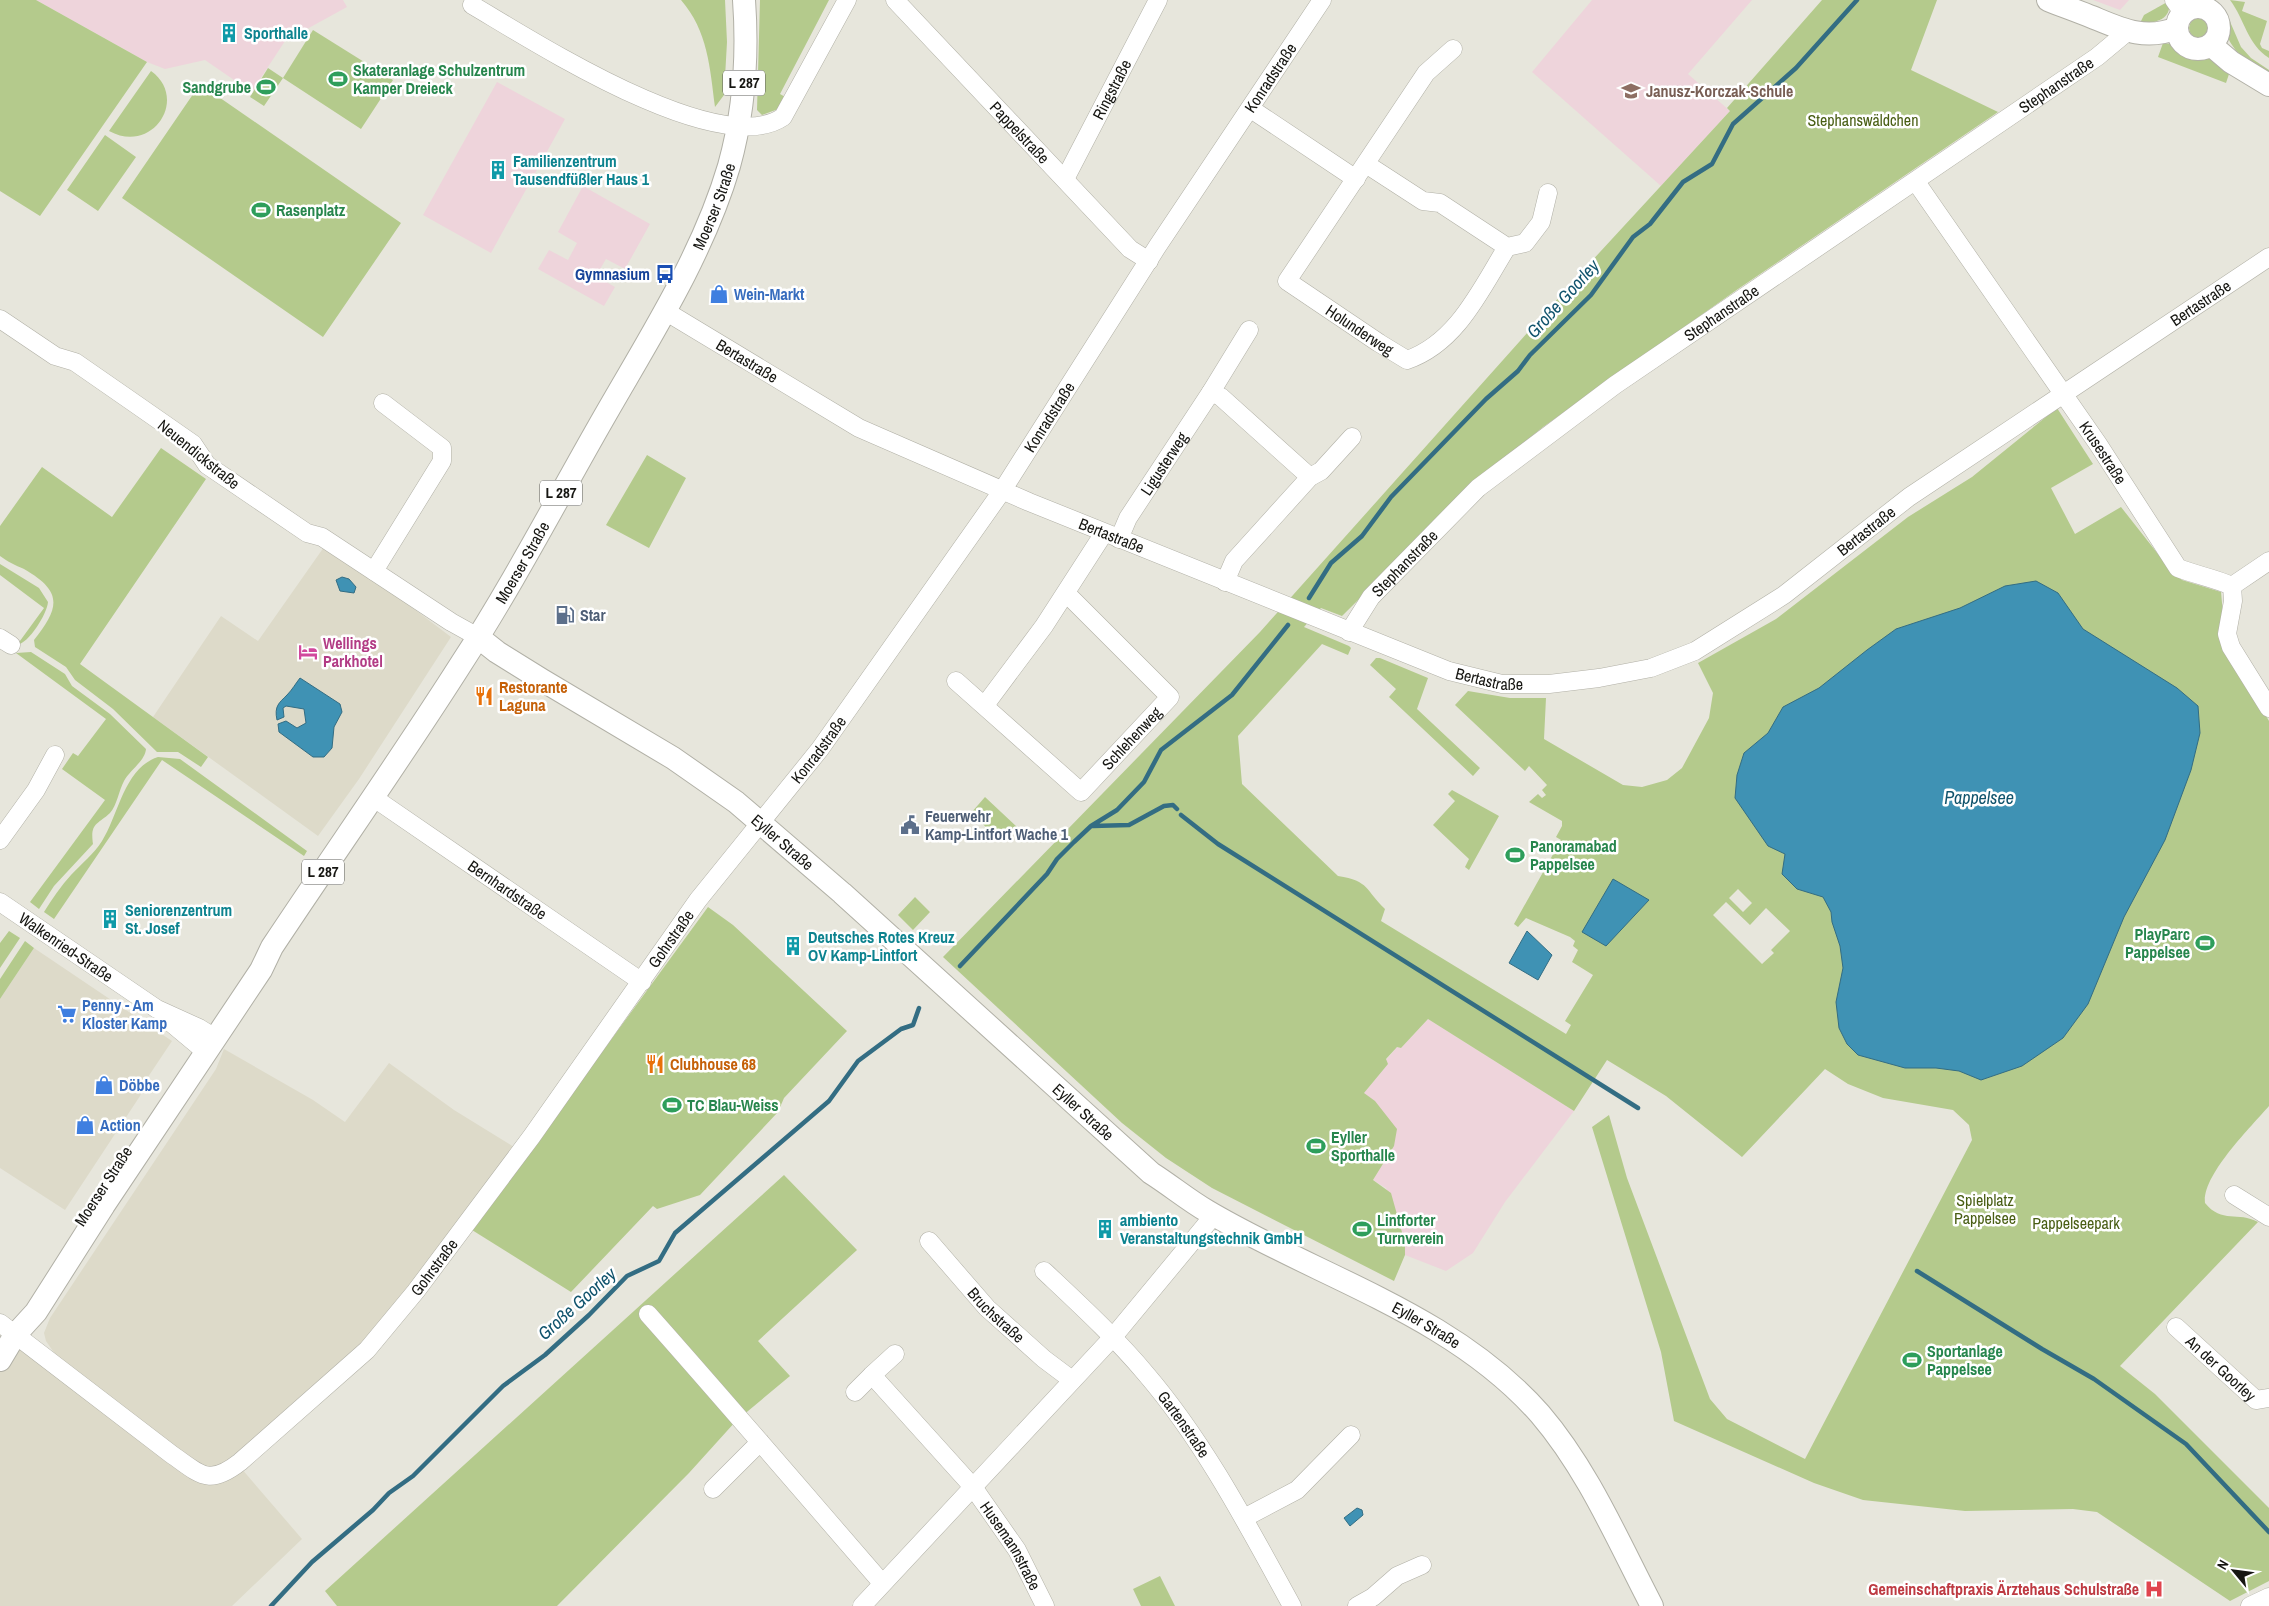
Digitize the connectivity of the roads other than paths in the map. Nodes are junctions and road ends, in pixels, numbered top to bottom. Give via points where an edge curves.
1 (744, 0) edge
2 (846, 0) edge
3 (895, 0) edge
4 (1158, 0) edge
5 (1322, 0) edge
6 (2048, 0) edge
7 (472, 5) dead end
8 (2184, 9) edge
9 (2127, 32) junction
10 (2215, 40) junction
11 (1453, 49) dead end
12 (2261, 80) edge
13 (1251, 109) junction
14 (737, 126) junction
15 (1366, 164) junction
16 (1356, 179) junction
17 (1065, 180) junction
18 (1916, 182) junction
19 (1548, 193) dead end
20 (1507, 248) junction
21 (2269, 257) edge
22 (1148, 261) junction
23 (664, 311) junction
24 (0, 318) edge
25 (1249, 330) dead end
26 (1211, 392) junction
27 (2062, 395) junction
28 (383, 403) dead end
29 (1352, 437) dead end
30 (1310, 477) junction
31 (1002, 491) junction
32 (1112, 536) junction
33 (2269, 561) edge
34 (374, 571) junction
35 (1225, 582) junction
36 (2232, 586) junction
37 (1066, 593) junction
38 (1349, 632) junction
39 (478, 637) junction
40 (956, 680) dead end
41 (985, 705) junction
42 (2269, 708) edge
43 (55, 755) dead end
44 (374, 798) junction
45 (761, 823) junction
46 (0, 840) edge
47 (0, 902) edge
48 (642, 982) junction
49 (205, 1042) junction
50 (2234, 1194) dead end
51 (1214, 1215) junction
52 (2269, 1217) edge
53 (929, 1241) dead end
54 (1044, 1271) dead end
55 (648, 1314) dead end
56 (2176, 1327) dead end
57 (8, 1329) edge
58 (1113, 1337) junction
59 (895, 1354) dead end
60 (0, 1360) edge
61 (872, 1375) junction
62 (1072, 1380) junction
63 (855, 1392) dead end
64 (2269, 1398) edge
65 (1351, 1435) dead end
66 (760, 1442) junction
67 (974, 1487) junction
68 (712, 1489) dead end
69 (1244, 1518) junction
70 (1422, 1565) dead end
71 (882, 1583) junction
72 (2269, 1597) edge
73 (862, 1606) edge
74 (1045, 1606) edge
75 (1292, 1606) edge
76 (1358, 1606) edge
77 (1652, 1606) edge
78 (2250, 1606) edge

1 - 14 main road, Moerser Straße / L 287 via 744,79
2 - 14 street via 783,116 768,124
3 - 17 street, Pappelstraße
4 - 17 street, Ringstraße
5 - 13 street, Konradstraße
6 - 9 main road
7 - 14 street via 613,86 710,122
8 - 9 main road via 2157,34
8 - 10 main road via 2204,7 2215,14 2218,21
8 - 10 main road via 2179,38 2188,47 2200,49
9 - 18 street, Stephanstraße via 2104,52
10 - 12 main road
11 - 15 street, Holunderweg via 1426,72
13 - 16 street
13 - 22 street, Konradstraße
14 - 23 main road, Moerser Straße / L 287 via 727,172 703,234
15 - 16 street, Holunderweg
15 - 20 street via 1423,201 1440,203
16 - 20 street, Holunderweg via 1287,281 1407,360 1420,355 1456,327
17 - 22 street, Pappelstraße via 1130,249
18 - 27 street, Krusestraße
18 - 38 street, Stephanstraße via 1615,384 1478,488 1371,597
19 - 20 street via 1541,222 1525,243
21 - 27 street, Bertastraße
22 - 31 street, Konradstraße
23 - 31 street, Bertastraße via 858,428
23 - 39 main road, Moerser Straße / L 287
24 - 34 street, Neuendickstraße via 55,356 75,362 193,444 207,465 299,528 322,537
25 - 26 street, Ligusterweg
26 - 30 street via 1221,397
26 - 32 street, Ligusterweg via 1128,518
27 - 36 street, Krusestraße via 2098,444 2178,568
27 - 38 street, Bertastraße via 1909,497 1750,618 1695,651 1651,668 1549,684 1502,684 1449,671
28 - 34 street via 442,448 442,461
29 - 30 street via 1321,471
30 - 35 street via 1234,561
31 - 32 street, Bertastraße
31 - 45 street, Konradstraße via 820,749
32 - 35 street, Bertastraße
32 - 37 street
33 - 36 street
34 - 39 street, Neuendickstraße
35 - 38 street, Bertastraße
36 - 42 street via 2233,601 2227,634 2231,647
37 - 41 street
37 - 41 street, Schlehenweg via 1170,697 1081,792
39 - 44 main road, Moerser Straße / L 287
39 - 45 main road, Eyller Straße via 698,774
40 - 41 street, Schlehenweg
43 - 46 street via 36,790
44 - 48 street, Bernhardstraße
44 - 49 main road, Moerser Straße / L 287 via 272,947 234,991
45 - 48 street, Gohrstraße via 698,900
45 - 51 main road, Eyller Straße via 1151,1173
47 - 49 street, Walkenried-Straße
48 - 57 street, Gohrstraße via 416,1291 366,1350 225,1474 214,1477 199,1473
49 - 57 main road, Moerser Straße / L 287
50 - 52 street
51 - 58 street
51 - 77 main road, Eyller Straße via 1418,1320 1492,1368 1540,1414 1580,1470
53 - 62 street, Bruchstraße via 987,1308
54 - 58 street
55 - 66 street
56 - 64 street, An der Goorley via 2256,1400
57 - 60 main road, Moerser Straße / L 287
58 - 62 street
58 - 69 street, Gartenstraße via 1188,1427
59 - 61 street
61 - 63 street
61 - 67 street
62 - 67 street
65 - 69 street via 1298,1490
66 - 68 street
66 - 71 street
67 - 71 street
67 - 74 street, Husemannstraße via 1016,1550
69 - 75 street, Gartenstraße
70 - 76 street via 1397,1576
71 - 73 street
72 - 78 street

